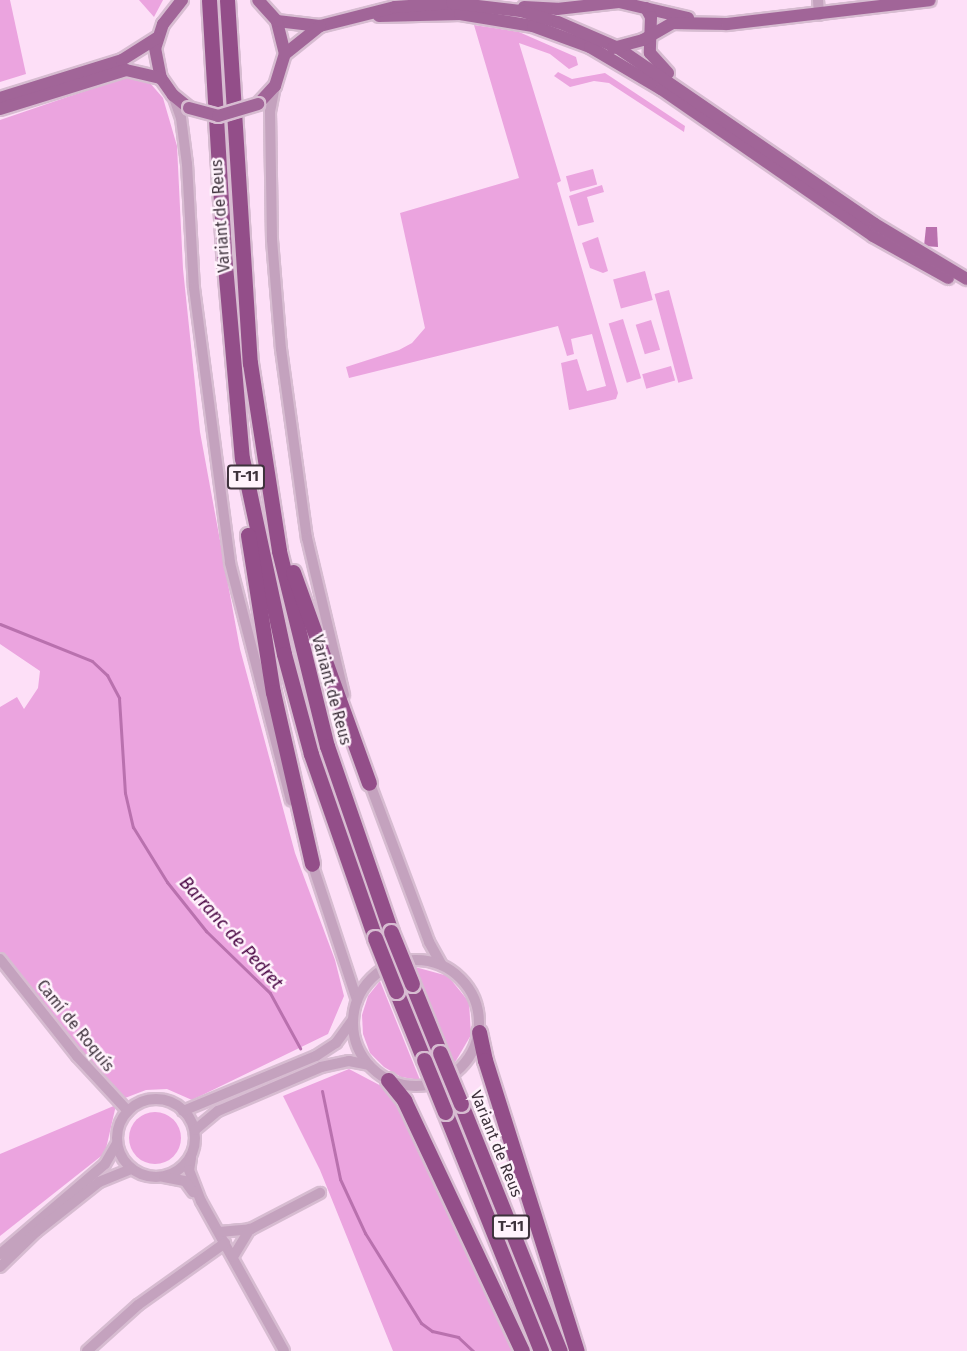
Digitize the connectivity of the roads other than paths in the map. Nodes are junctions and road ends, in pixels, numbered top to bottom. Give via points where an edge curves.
1 (182, 0) edge
2 (209, 0) edge
3 (227, 0) edge
4 (436, 0) edge
5 (471, 0) edge
6 (818, 0) edge
7 (930, 0) edge
8 (263, 2) edge
9 (172, 5) edge
10 (395, 7) junction
11 (646, 8) junction
12 (426, 14) junction
13 (819, 15) junction
14 (359, 17) junction
15 (277, 21) junction
16 (727, 24) junction
17 (320, 26) junction
18 (652, 33) junction
19 (157, 38) junction
20 (618, 48) junction
21 (285, 54) junction
22 (161, 78) junction
23 (275, 86) junction
24 (661, 89) junction
25 (173, 95) junction
26 (0, 98) edge
27 (0, 109) edge
28 (743, 133) junction
29 (775, 154) junction
30 (873, 236) junction
31 (967, 279) edge
32 (967, 286) edge
33 (261, 434) junction
34 (242, 458) junction
35 (369, 783) junction
36 (312, 864) junction
37 (0, 959) edge
38 (442, 965) junction
39 (357, 1000) junction
40 (353, 1019) junction
41 (479, 1032) junction
42 (369, 1065) junction
43 (388, 1080) junction
44 (128, 1111) junction
45 (183, 1111) junction
46 (195, 1130) junction
47 (117, 1143) junction
48 (191, 1155) junction
49 (131, 1169) junction
50 (163, 1177) junction
51 (320, 1193) dead end
52 (201, 1201) junction
53 (250, 1229) junction
54 (219, 1232) junction
55 (225, 1243) junction
56 (0, 1254) edge
57 (233, 1257) junction
58 (0, 1267) edge
59 (87, 1351) edge
60 (284, 1351) edge
61 (522, 1351) edge
62 (541, 1351) edge
63 (560, 1351) edge
64 (577, 1351) edge

1 - 9 main road
2 - 34 highway, Variant de Reus / T-11 via 224,254
3 - 33 highway, Variant de Reus / T-11 via 241,257
4 - 10 main road
5 - 11 main road via 557,9 619,2
6 - 13 street
7 - 13 main road
8 - 15 main road
9 - 19 main road
10 - 14 main road
10 - 20 main road via 452,3 521,11 558,21
11 - 16 main road
11 - 18 main road
12 - 14 main road
12 - 20 main road via 462,9 520,18 603,47
12 - 24 main road via 460,14 533,27 590,47
13 - 16 main road
14 - 17 main road
15 - 17 main road
15 - 21 main road
16 - 18 main road via 672,23
17 - 21 main road
18 - 20 main road
18 - 28 main road via 650,53 658,66
19 - 22 main road via 156,60
19 - 26 main road via 122,60
20 - 28 main road
21 - 23 main road
22 - 25 main road
22 - 27 main road via 126,70
23 - 25 main road, bridge via 258,104 218,116 189,108
23 - 35 street via 270,112 272,240 292,448 323,620
24 - 28 main road via 690,102 734,134
24 - 30 main road
25 - 36 street via 181,118 187,164 194,288 230,563 282,771
28 - 29 main road
29 - 30 main road via 796,177 867,226
29 - 31 main road via 875,224
30 - 32 main road
33 - 35 highway via 301,601
33 - 63 highway, Variant de Reus / T-11, bridge via 279,550 301,651 356,837
34 - 36 highway via 239,491 273,692
34 - 62 highway, Variant de Reus / T-11, bridge via 284,654 311,754 375,938
35 - 38 street via 429,942
36 - 39 street
37 - 44 street, Camí de Roquís via 77,1056
38 - 39 street via 420,960 398,962 377,973
38 - 41 street via 466,983 474,995
39 - 40 street
40 - 42 street via 356,1044
40 - 45 street via 336,1042 316,1056
41 - 43 street via 473,1053 451,1077 420,1086
41 - 64 highway
42 - 43 street
42 - 46 street via 349,1061 321,1067 218,1111
43 - 61 highway via 404,1100
44 - 45 street via 143,1102 160,1100
44 - 47 street via 119,1125
45 - 46 street
46 - 48 street
47 - 49 street
47 - 56 street via 105,1164
48 - 50 street via 182,1167
48 - 52 street via 189,1170
49 - 50 street
49 - 58 street via 99,1182 36,1232
50 - 52 street via 185,1181
51 - 53 street
52 - 54 street
53 - 54 street
53 - 57 street
54 - 55 street
55 - 57 street
55 - 59 street via 138,1305
57 - 60 street

